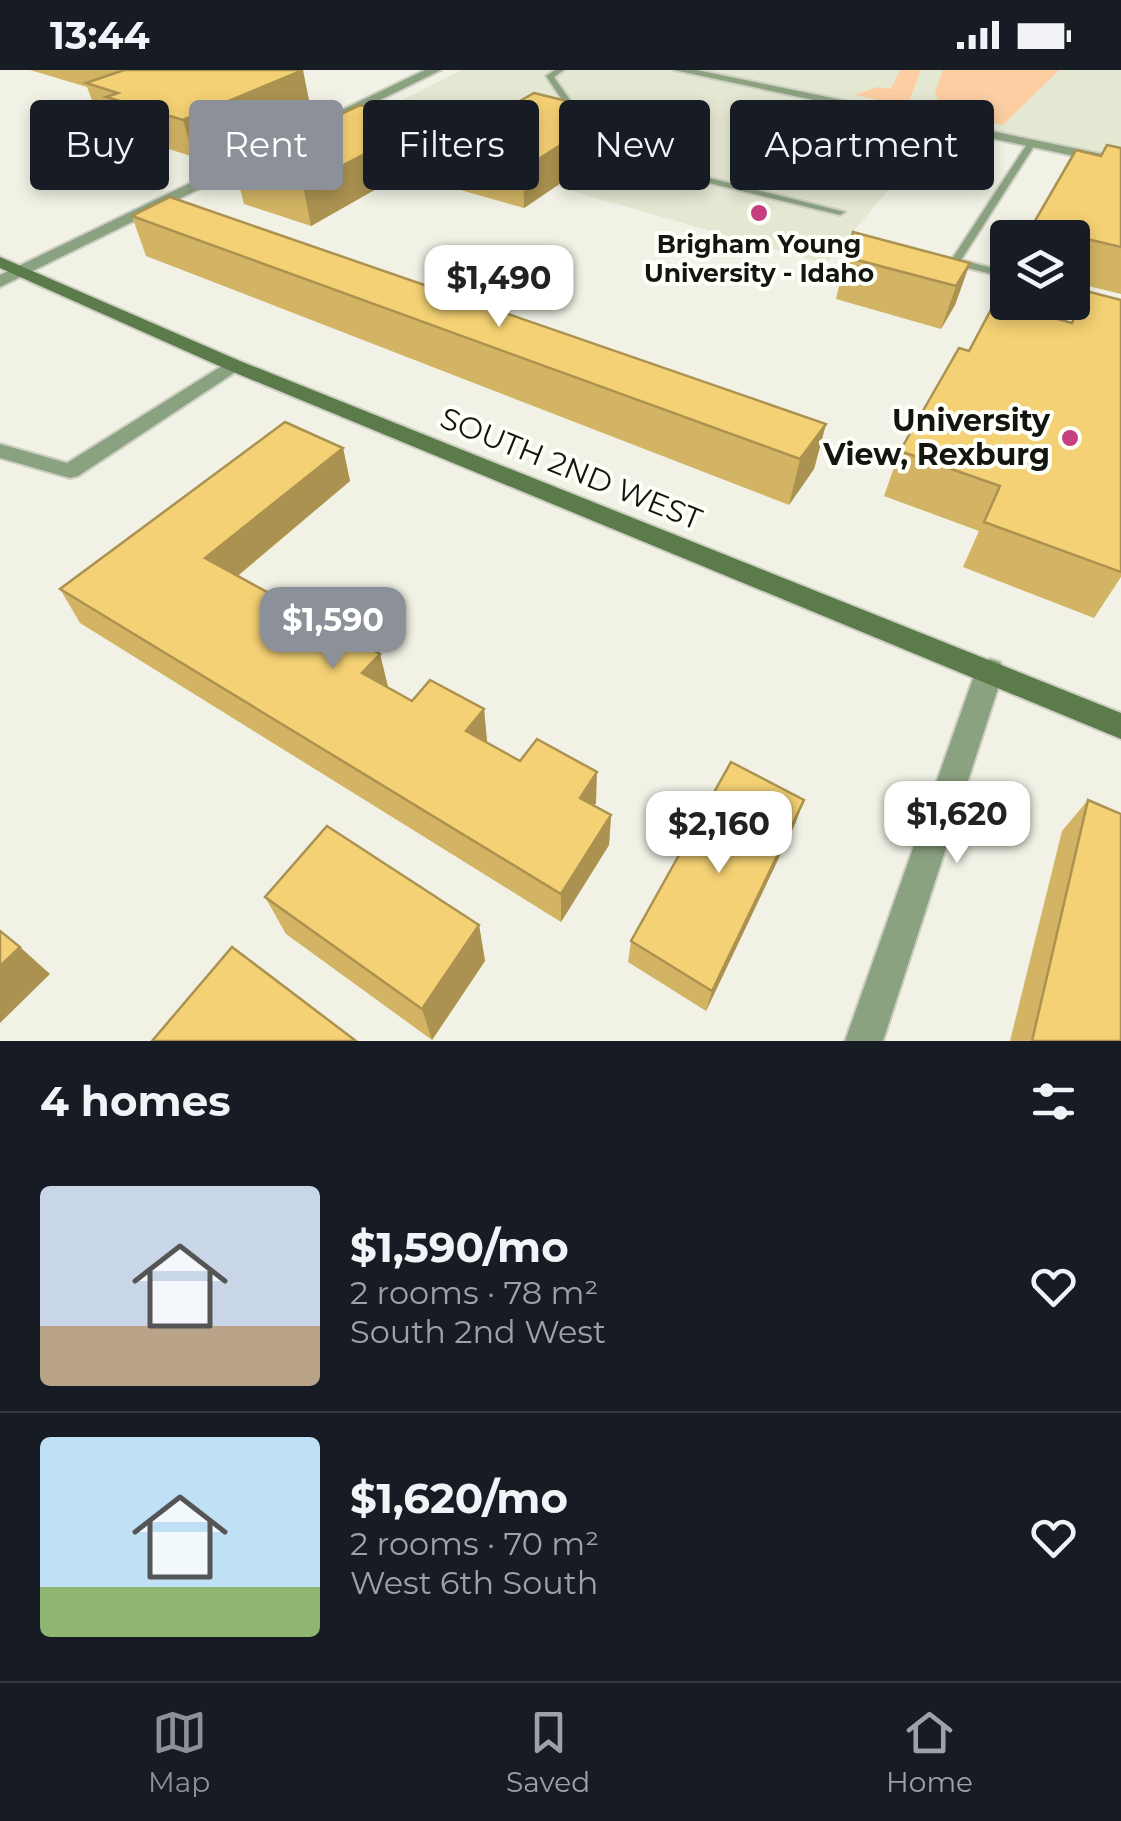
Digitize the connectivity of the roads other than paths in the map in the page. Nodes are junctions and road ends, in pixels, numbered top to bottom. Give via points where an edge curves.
1 (436, 70) edge
2 (560, 70) edge
3 (680, 70) edge
4 (343, 113) edge
5 (1032, 143) junction
6 (1121, 162) edge
7 (189, 186) edge
8 (840, 212) dead end
9 (990, 271) edge
10 (7, 272) edge
11 (1090, 297) edge
12 (1121, 305) edge
13 (233, 365) junction
14 (0, 451) edge
15 (990, 670) junction
16 (1121, 726) edge
17 (864, 1041) edge

1 - 4 street
2 - 8 lane via 550,76 590,135 623,147 622,159
3 - 5 street
5 - 6 street
5 - 9 lane via 955,262
7 - 10 street
10 - 13 main road, SOUTH 2ND WEST
11 - 12 lane
13 - 14 street via 70,471
13 - 15 main road, SOUTH 2ND WEST
15 - 16 main road, SOUTH 2ND WEST
15 - 17 street

